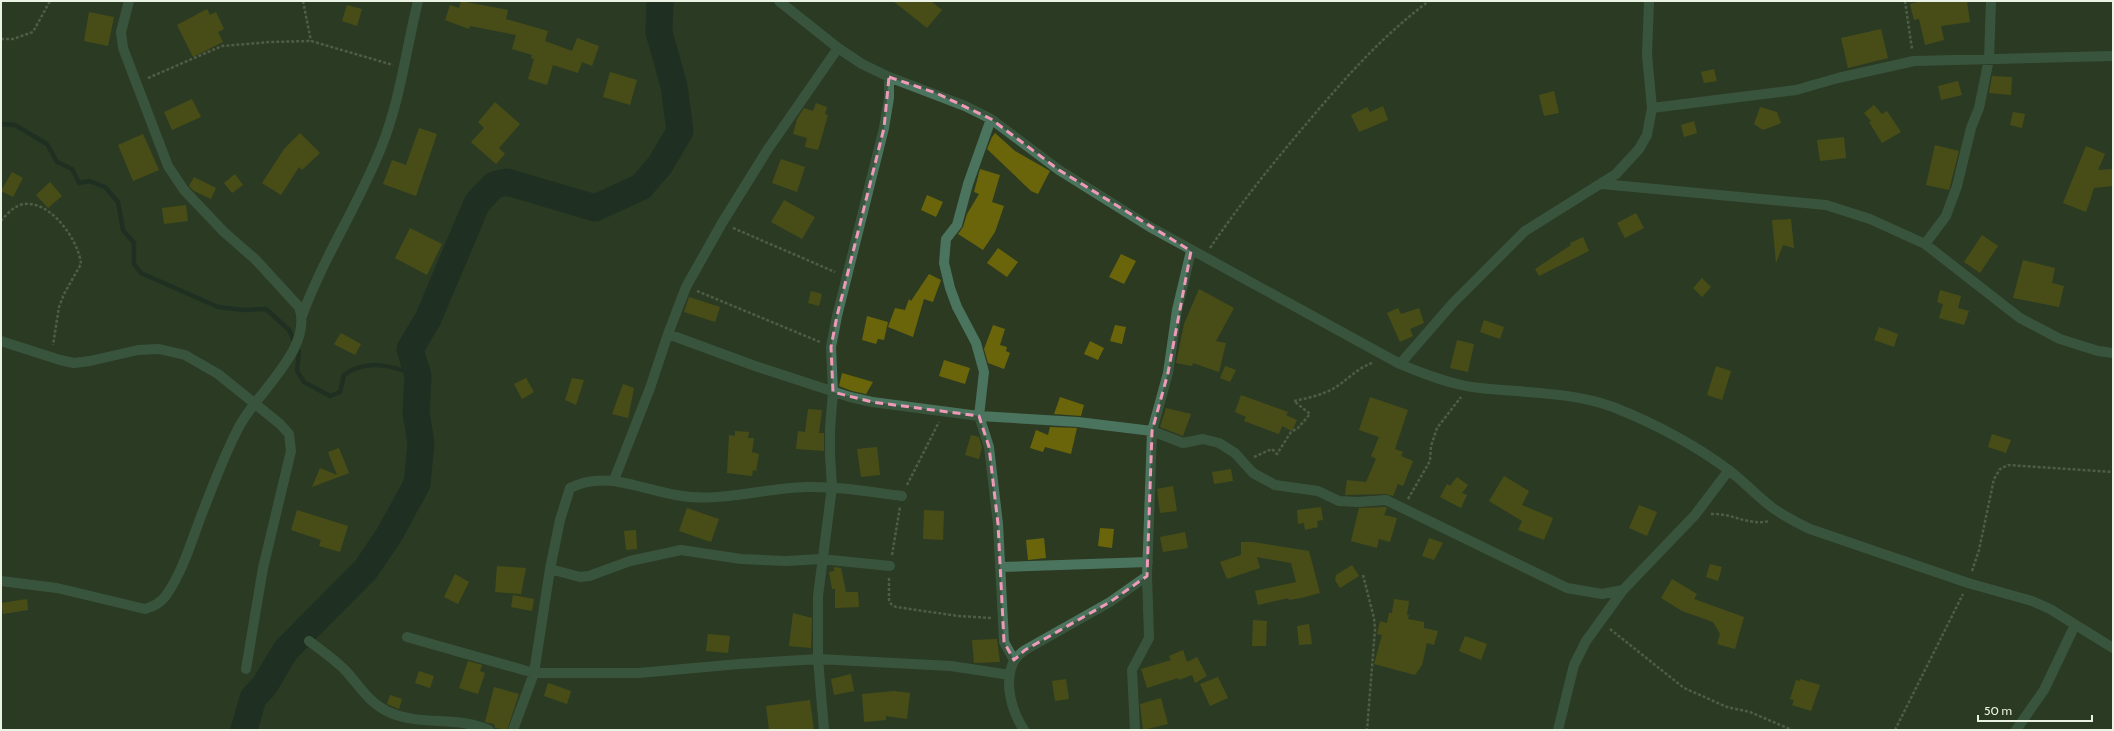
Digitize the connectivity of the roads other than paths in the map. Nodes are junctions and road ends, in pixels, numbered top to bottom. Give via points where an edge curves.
1 (129, 1) edge
2 (418, 1) edge
3 (779, 1) edge
4 (1649, 1) edge
5 (1991, 1) edge
6 (838, 48) junction
7 (2113, 56) edge
8 (1989, 59) junction
9 (889, 77) junction
10 (1652, 108) junction
11 (990, 119) junction
12 (1602, 184) junction
13 (1925, 244) junction
14 (1191, 251) junction
15 (302, 316) junction
16 (668, 334) junction
17 (1, 341) edge
18 (2113, 353) edge
19 (1400, 364) junction
20 (833, 392) junction
21 (254, 404) junction
22 (979, 416) junction
23 (1152, 432) junction
24 (1729, 470) junction
25 (614, 480) junction
26 (832, 487) junction
27 (902, 496) road end
28 (821, 559) junction
29 (1148, 562) junction
30 (890, 566) road end
31 (1001, 567) junction
32 (550, 569) junction
33 (1146, 576) junction
34 (1, 581) edge
35 (1624, 590) junction
36 (2075, 625) junction
37 (408, 637) dead end
38 (309, 641) dead end
39 (2113, 648) edge
40 (818, 659) junction
41 (1014, 660) junction
42 (246, 669) dead end
43 (534, 673) junction
44 (1010, 676) junction
45 (489, 730) edge
46 (514, 730) edge
47 (824, 730) edge
48 (1024, 730) edge
49 (1135, 730) edge
50 (1558, 730) edge
51 (2016, 730) edge

1 - 15 street via 121,32 123,48 168,166 184,190 299,306
2 - 15 street via 404,69 381,148 312,290
3 - 6 street
4 - 10 street via 1648,55
5 - 8 street
6 - 9 street via 862,64
6 - 16 street via 768,149 722,223 686,287
7 - 8 street
8 - 10 street via 1914,61 1796,90
8 - 13 street via 1979,108 1971,128 1957,186 1946,216
9 - 11 street via 936,93
9 - 20 street via 889,98 884,128 832,347
10 - 12 street via 1647,135 1639,149 1616,174
11 - 14 street via 1059,170
11 - 22 street via 957,225 946,239 944,263 957,307 981,356 984,372
12 - 13 street via 1826,206 1870,219
12 - 19 street via 1525,231 1453,303
13 - 18 street via 2020,318 2060,339
14 - 19 street
14 - 23 street via 1168,373
15 - 21 street via 296,347
16 - 20 street
16 - 25 street
17 - 21 street via 74,363 138,350 159,349 184,355 218,374
19 - 24 street via 1426,375 1471,386 1578,398 1611,406 1650,423
20 - 22 street via 872,402
20 - 26 street via 830,429
21 - 34 street via 239,427 180,570 166,595 156,606 145,609 57,588
21 - 42 street via 280,424 289,434 292,443 263,568
22 - 23 street via 1078,422
22 - 31 street via 989,448
23 - 29 street
23 - 35 street via 1183,443 1203,439 1219,443 1235,453 1253,473 1275,485 1318,491 1340,501 1386,500 1567,588 1602,594
24 - 35 street via 1694,515
24 - 36 street via 1768,505 1810,529 1968,584 2032,601
25 - 26 street via 682,496 706,498 760,490
25 - 32 street via 590,480 570,488 560,520
26 - 27 street
26 - 28 street
28 - 30 street
28 - 32 street via 741,559 681,550 630,561 589,576 580,577
28 - 40 street
29 - 31 street
29 - 33 street
31 - 41 street via 1004,642
32 - 43 street
33 - 41 street via 1110,602 1025,650
33 - 49 street via 1150,638 1132,670
35 - 50 street via 1586,641 1574,665
36 - 39 street
36 - 51 street via 2044,690
37 - 43 street
38 - 45 street via 344,669 365,696 382,709 402,716 454,721
40 - 43 street via 639,673
40 - 44 street via 951,666
40 - 47 street
41 - 44 street
43 - 46 street
44 - 48 street via 1013,706

